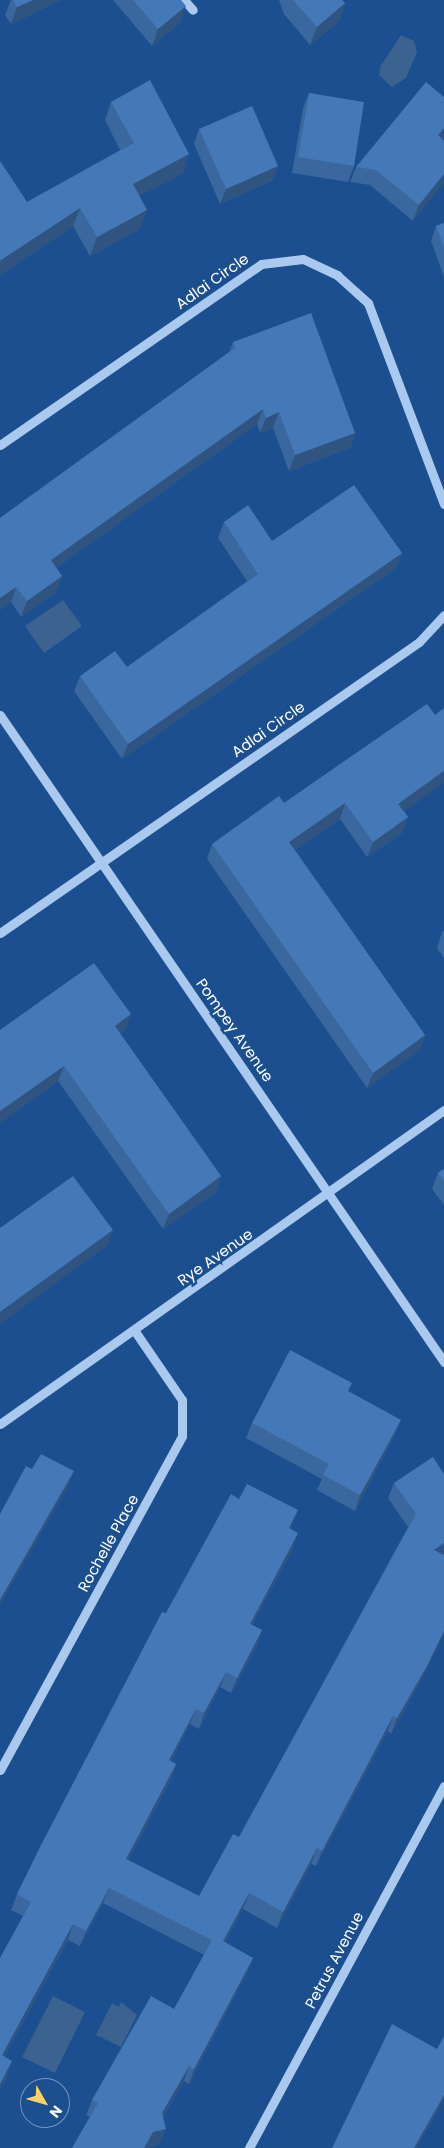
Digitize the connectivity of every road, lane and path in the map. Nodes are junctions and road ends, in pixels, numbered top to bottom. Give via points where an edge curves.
1 (184, 0) edge
2 (193, 10) dead end
3 (0, 445) edge
4 (444, 504) edge
5 (444, 615) edge
6 (0, 715) edge
7 (102, 860) junction
8 (0, 932) edge
9 (444, 1110) edge
10 (331, 1192) junction
11 (134, 1330) junction
12 (444, 1362) edge
13 (0, 1424) edge
14 (0, 1770) edge
15 (444, 1786) edge
16 (249, 2148) edge

1 - 2 street
3 - 4 street, Adlai Circle via 261,264 303,259 338,275 368,302
5 - 7 street, Adlai Circle via 419,642
6 - 7 street, Pompey Avenue
7 - 8 street, Adlai Circle
7 - 10 street, Pompey Avenue
9 - 10 street, Rye Avenue
10 - 11 street, Rye Avenue
10 - 12 street, Pompey Avenue
11 - 13 street, Rye Avenue
11 - 14 street, Rochelle Place via 182,1400 182,1436
15 - 16 street, Petrus Avenue

